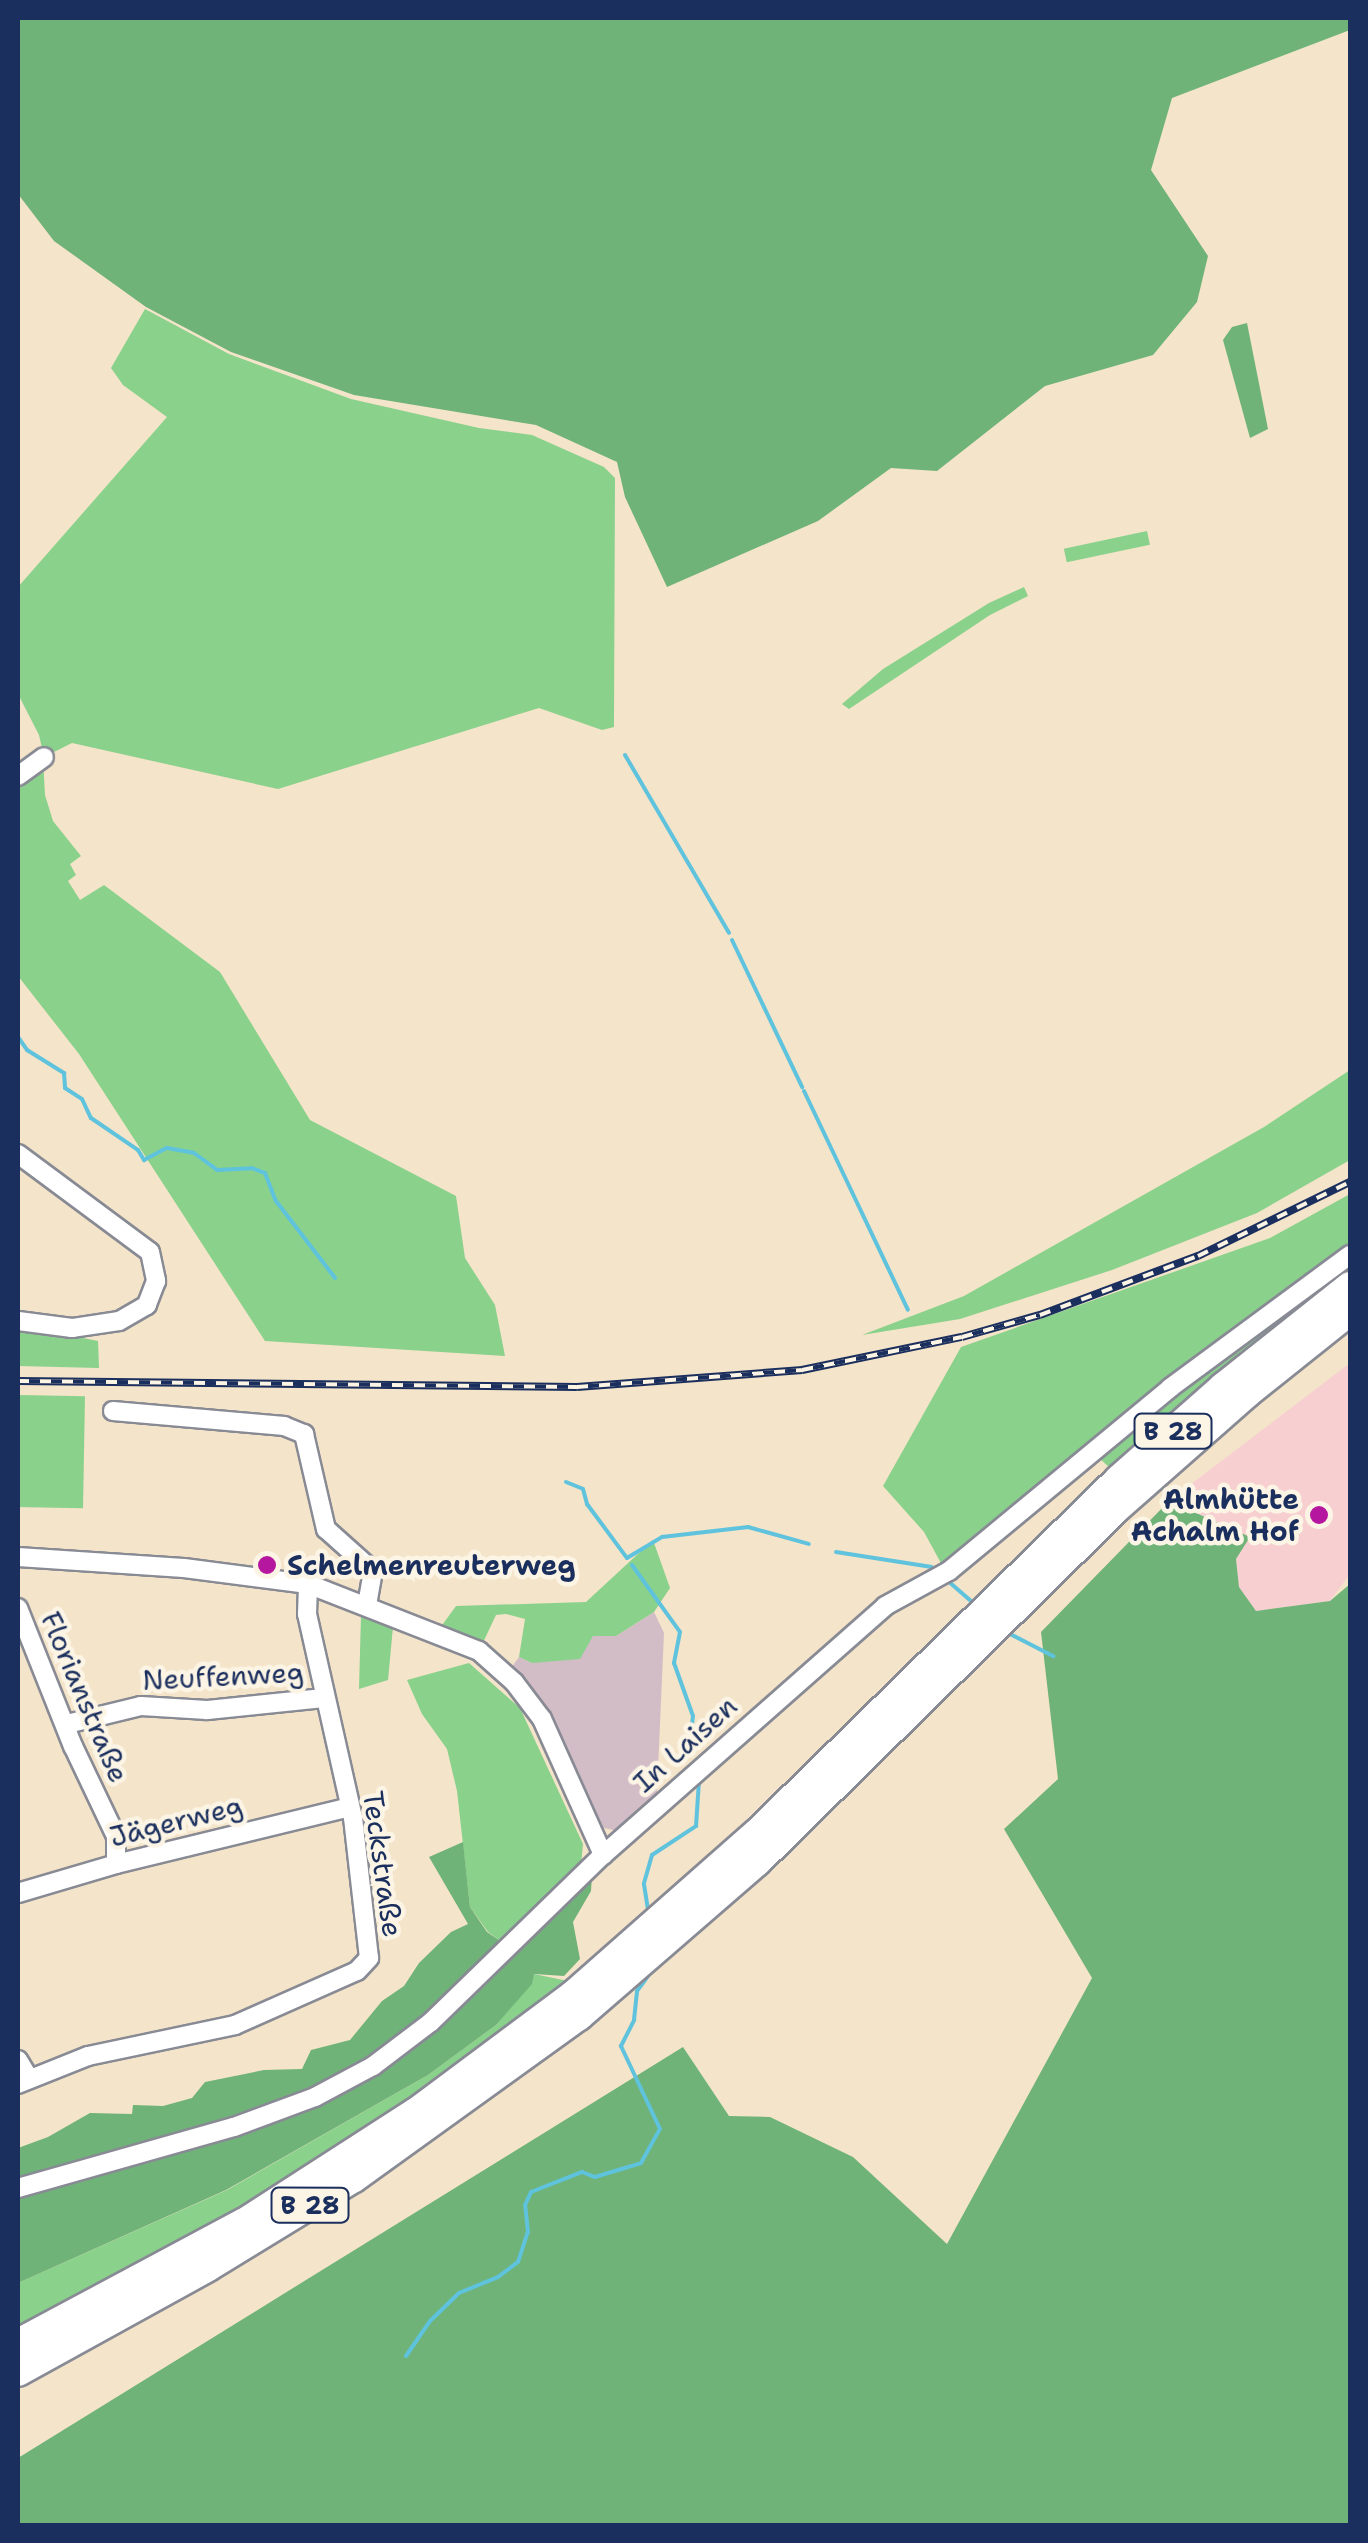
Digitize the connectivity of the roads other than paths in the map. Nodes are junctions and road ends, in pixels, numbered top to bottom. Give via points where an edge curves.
1 (44, 757) dead end
2 (18, 776) edge
3 (18, 1154) edge
4 (1350, 1255) edge
5 (1350, 1286) edge
6 (1350, 1311) edge
7 (18, 1322) edge
8 (113, 1411) dead end
9 (18, 1557) edge
10 (308, 1584) junction
11 (1012, 1595) junction
12 (368, 1604) junction
13 (18, 1608) edge
14 (324, 1698) junction
15 (66, 1724) junction
16 (350, 1806) junction
17 (603, 1854) junction
18 (116, 1864) junction
19 (18, 1893) edge
20 (579, 2003) junction
21 (18, 2060) edge
22 (23, 2081) edge
23 (18, 2188) edge
24 (18, 2344) edge
25 (18, 2372) edge

1 - 2 street
3 - 7 street via 121,1227 156,1265 155,1293 119,1321 72,1328
4 - 17 street, In Laisen via 1170,1388 949,1570 885,1606
5 - 11 highway, B 28 via 1222,1387
6 - 11 highway, B 28
8 - 12 street via 284,1426 304,1434 326,1529 373,1571
9 - 10 street
10 - 12 street
10 - 14 street, Teckstraße via 307,1614
11 - 20 highway, B 28 via 699,1901
12 - 17 street via 479,1651 514,1682 542,1719
13 - 15 street, Florianstraße
14 - 15 street, Neuffenweg via 207,1710 141,1706
14 - 16 street, Teckstraße
15 - 18 street, Florianstraße via 116,1836
16 - 18 street, Jägerweg
16 - 22 street, Teckstraße via 370,1942 369,1958 357,1971 235,2025 88,2056
17 - 23 street, In Laisen via 431,2022 373,2066 315,2097 234,2126
18 - 19 street, Jägerweg
20 - 24 highway, B 28 via 245,2222
20 - 25 highway, B 28 via 468,2100 354,2178
21 - 22 street

